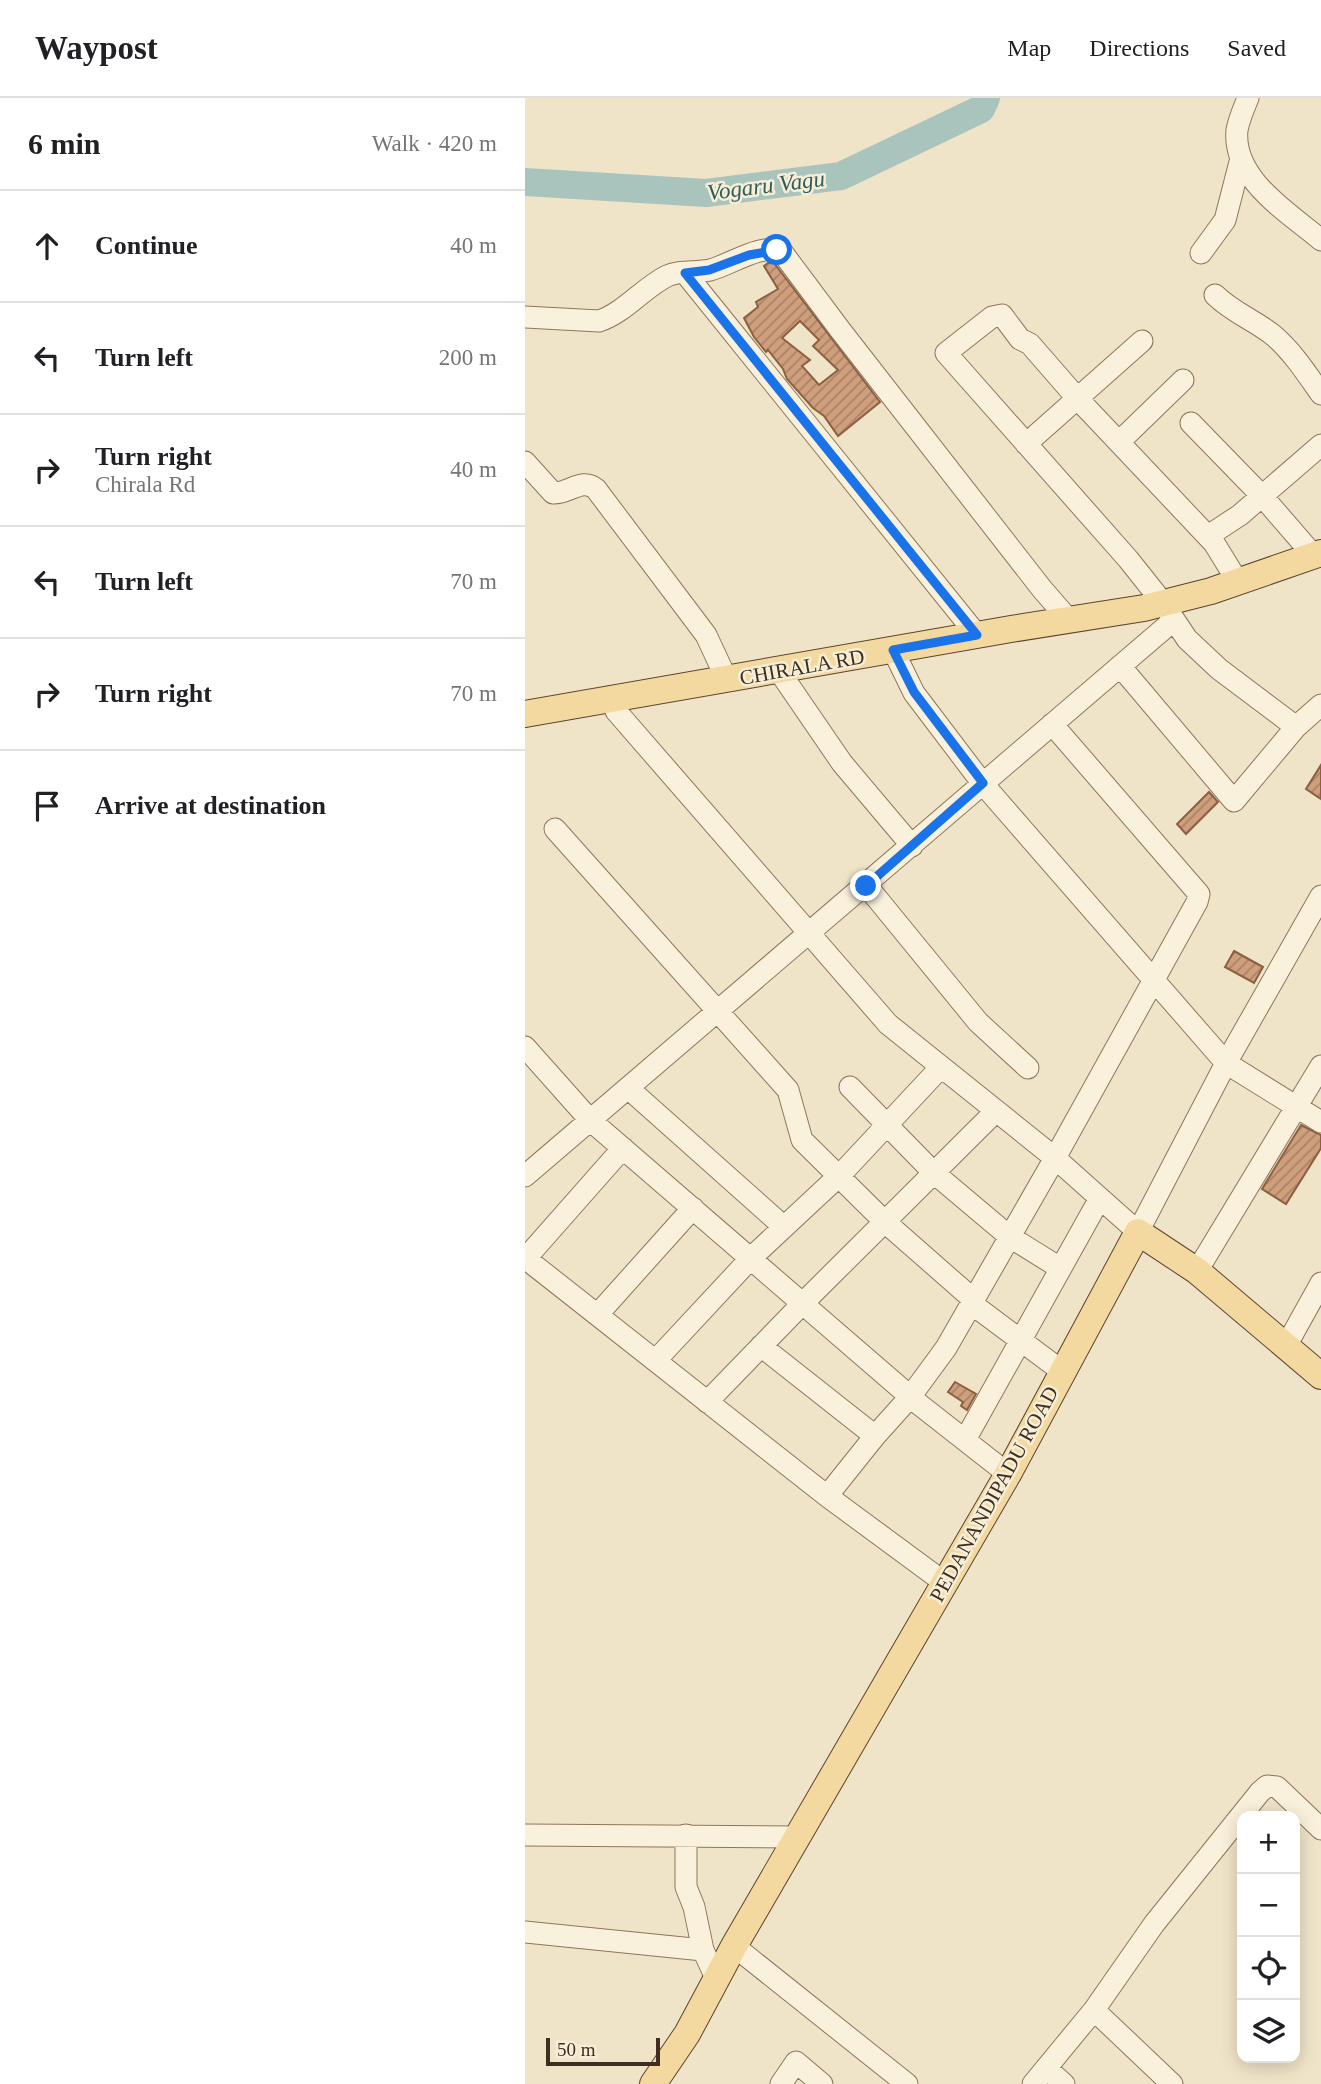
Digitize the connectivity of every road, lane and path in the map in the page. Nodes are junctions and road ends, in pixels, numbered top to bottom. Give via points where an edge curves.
1 (1241, 103) edge
2 (1241, 158) junction
3 (1321, 240) edge
4 (1201, 253) dead end
5 (685, 273) junction
6 (1215, 295) dead end
7 (525, 317) edge
8 (1142, 341) dead end
9 (1183, 380) dead end
10 (1321, 394) edge
11 (1077, 398) junction
12 (1191, 423) dead end
13 (1119, 442) junction
14 (1026, 444) junction
15 (1321, 444) edge
16 (525, 462) edge
17 (1263, 497) junction
18 (1208, 536) junction
19 (1318, 554) edge
20 (1238, 582) junction
21 (1168, 612) junction
22 (1068, 620) junction
23 (977, 635) junction
24 (893, 650) junction
25 (1120, 666) junction
26 (779, 671) junction
27 (727, 680) junction
28 (612, 700) junction
29 (1319, 712) edge
30 (525, 715) edge
31 (1052, 724) junction
32 (1296, 727) junction
33 (983, 783) junction
34 (555, 829) dead end
35 (912, 846) junction
36 (866, 886) junction
37 (1321, 896) edge
38 (810, 933) junction
39 (1153, 979) junction
40 (717, 1012) junction
41 (525, 1047) edge
42 (1226, 1063) junction
43 (1321, 1066) edge
44 (941, 1067) junction
45 (1028, 1068) dead end
46 (850, 1087) dead end
47 (628, 1088) junction
48 (1296, 1108) junction
49 (996, 1111) junction
50 (590, 1120) junction
51 (1321, 1122) edge
52 (887, 1125) junction
53 (623, 1148) junction
54 (1055, 1158) junction
55 (935, 1173) junction
56 (525, 1176) edge
57 (838, 1177) junction
58 (1100, 1198) junction
59 (692, 1208) junction
60 (885, 1222) junction
61 (784, 1227) junction
62 (1138, 1232) junction
63 (1010, 1237) junction
64 (526, 1258) edge
65 (751, 1258) junction
66 (1060, 1268) junction
67 (1197, 1271) junction
68 (1321, 1283) edge
69 (973, 1302) junction
70 (803, 1303) junction
71 (597, 1314) junction
72 (1019, 1342) junction
73 (761, 1346) junction
74 (1286, 1346) junction
75 (656, 1360) junction
76 (1063, 1372) junction
77 (1321, 1376) edge
78 (910, 1397) junction
79 (707, 1402) junction
80 (875, 1436) junction
81 (965, 1440) junction
82 (1008, 1474) junction
83 (827, 1496) junction
84 (945, 1583) junction
85 (1321, 1829) edge
86 (525, 1835) edge
87 (686, 1835) junction
88 (797, 1837) junction
89 (525, 1932) edge
90 (734, 1947) junction
91 (703, 1950) junction
92 (717, 1980) junction
93 (1094, 2010) junction
94 (1039, 2076) edge
95 (653, 2084) edge
96 (781, 2084) edge
97 (822, 2084) edge
98 (907, 2084) edge
99 (1065, 2084) edge
100 (1172, 2084) edge

1 - 2 street via 1237,128
2 - 3 street via 1259,188
2 - 4 street via 1225,220
5 - 7 street via 669,275 599,321
5 - 22 street via 772,249 782,252
5 - 23 street
6 - 10 street via 1275,337
8 - 11 street
9 - 13 street
11 - 13 street
11 - 14 street
11 - 14 street via 1002,315 992,317 946,353
12 - 17 street
13 - 18 street
14 - 21 street via 1128,559
15 - 17 street
16 - 27 street via 553,493 584,483 596,489 706,635
17 - 18 street
17 - 19 street
18 - 20 street
19 - 20 main road, CHIRALA RD
20 - 21 main road, CHIRALA RD
21 - 22 main road, CHIRALA RD via 1144,608
21 - 25 street
21 - 32 street via 1187,639 1219,669
22 - 23 main road, CHIRALA RD
23 - 24 main road, CHIRALA RD
24 - 26 main road, CHIRALA RD
24 - 33 street via 914,692
25 - 31 street
25 - 32 street via 1234,801
26 - 27 main road, CHIRALA RD
26 - 35 street via 842,763
27 - 28 main road, CHIRALA RD
28 - 30 main road, CHIRALA RD
28 - 38 street via 616,711
29 - 32 street
31 - 33 street
31 - 39 street via 1199,894
33 - 35 street
33 - 39 street
34 - 40 street
35 - 36 street
36 - 38 street
36 - 45 street via 978,1023
37 - 42 street, PEDANANDIPADU ROAD
38 - 40 street
38 - 44 street via 888,1024
39 - 42 street
39 - 54 street
40 - 47 street
40 - 57 street via 787,1090 802,1140
41 - 50 street
42 - 48 street
42 - 62 street, PEDANANDIPADU ROAD
43 - 48 street
44 - 49 street
44 - 52 street
46 - 52 street
47 - 50 street
47 - 61 street
48 - 51 street
48 - 67 street
49 - 54 street
49 - 55 street
50 - 53 street
50 - 56 street
52 - 55 street
52 - 57 street
53 - 59 street
53 - 64 street
54 - 58 street
54 - 63 street
55 - 60 street
55 - 63 street
57 - 60 street
57 - 61 street
58 - 62 street
58 - 66 street
59 - 65 street
59 - 71 street
60 - 69 street
60 - 70 street
61 - 65 street
62 - 67 main road
62 - 76 main road, PEDANANDIPADU ROAD
63 - 66 street
63 - 69 street
64 - 71 street
65 - 70 street
65 - 75 street
66 - 72 street
67 - 74 main road
68 - 74 street
69 - 72 street
69 - 78 street
70 - 73 street
70 - 78 street
71 - 75 street
72 - 76 street
72 - 81 street
73 - 79 street
73 - 80 street
74 - 77 main road
75 - 79 street
76 - 82 main road, PEDANANDIPADU ROAD
78 - 80 street
78 - 81 street
79 - 83 street
80 - 83 street
81 - 82 street
82 - 84 main road, PEDANANDIPADU ROAD
83 - 84 street
84 - 88 main road, PEDANANDIPADU ROAD
85 - 93 street via 1277,1787 1260,1792 1154,1924
86 - 87 street
87 - 88 street
87 - 91 street via 686,1887
88 - 90 main road, PEDANANDIPADU ROAD
89 - 91 street
90 - 92 main road, PEDANANDIPADU ROAD
90 - 98 street
91 - 92 street
92 - 95 main road, PEDANANDIPADU ROAD
93 - 94 street
93 - 100 street
94 - 99 street
96 - 97 street via 796,2062

